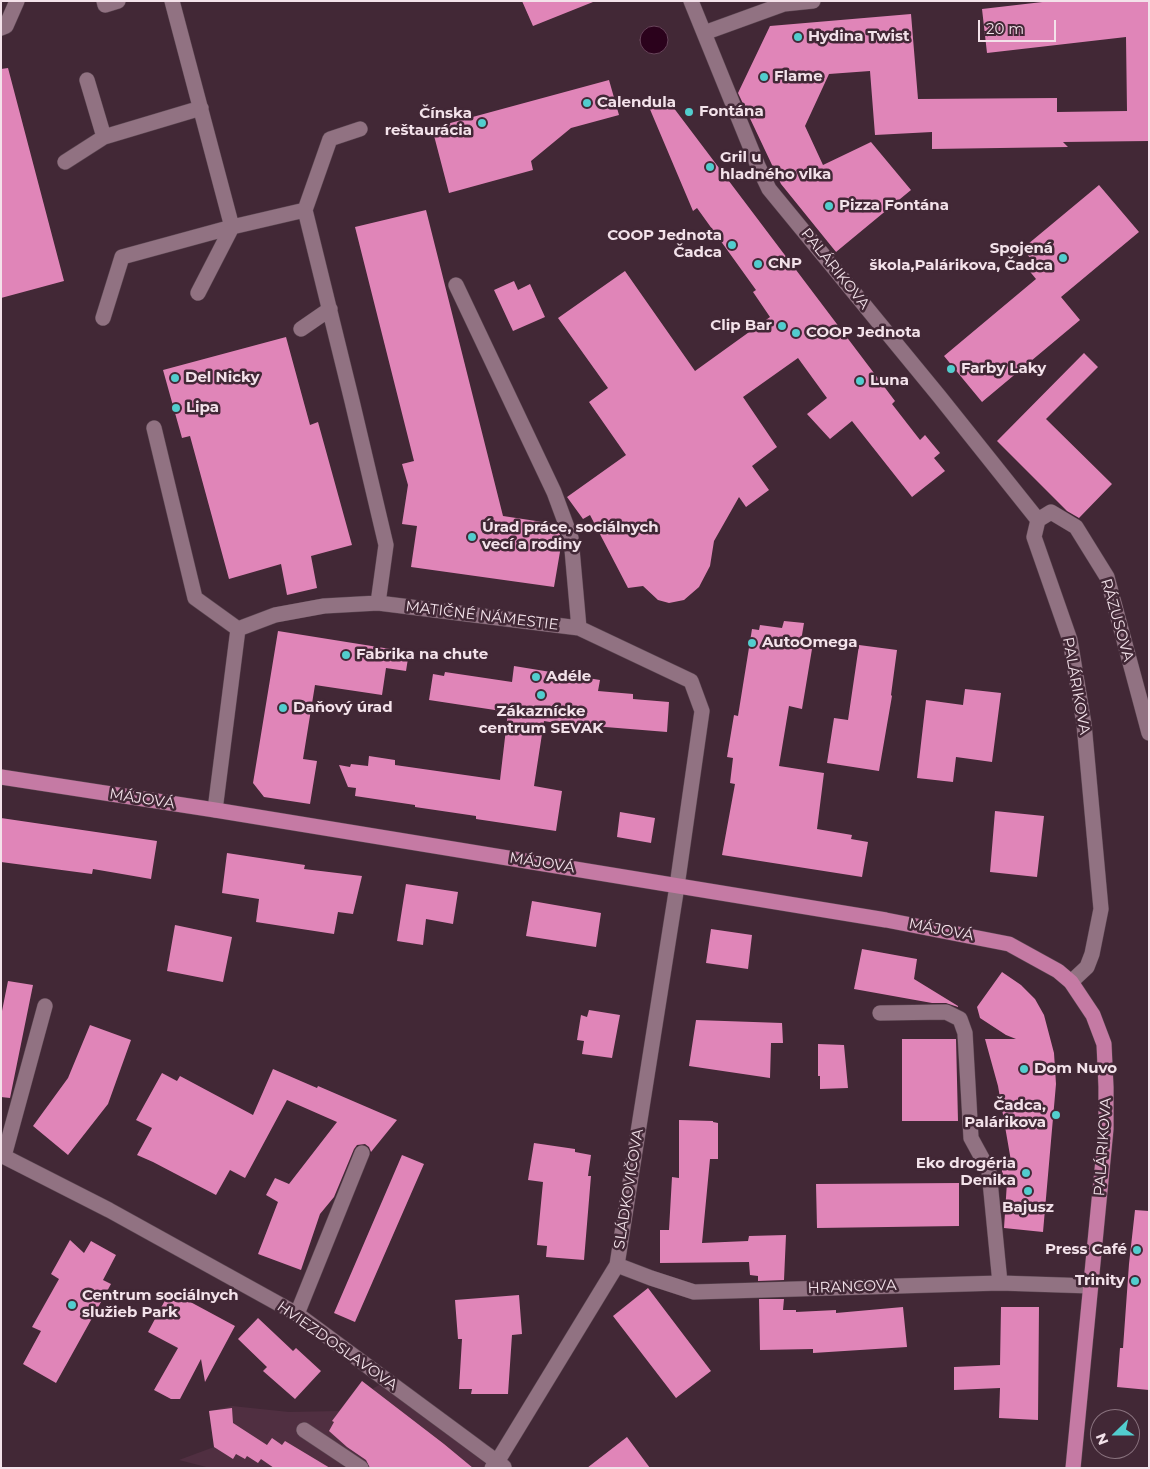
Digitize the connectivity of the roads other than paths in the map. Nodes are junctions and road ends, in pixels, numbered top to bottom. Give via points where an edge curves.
1 (17, 1) edge
2 (104, 1) edge
3 (118, 1) edge
4 (172, 1) edge
5 (691, 1) edge
6 (813, 1) edge
7 (1, 28) edge
8 (704, 33) junction
9 (87, 80) dead end
10 (201, 108) junction
11 (360, 129) dead end
12 (104, 138) junction
13 (64, 162) dead end
14 (305, 210) junction
15 (232, 227) junction
16 (456, 284) dead end
17 (198, 293) dead end
18 (330, 308) junction
19 (103, 318) dead end
20 (301, 329) dead end
21 (154, 428) dead end
22 (1038, 520) junction
23 (378, 602) junction
24 (578, 628) junction
25 (238, 629) junction
26 (1149, 733) edge
27 (1, 778) edge
28 (215, 810) junction
29 (677, 886) junction
30 (1071, 982) junction
31 (45, 1006) dead end
32 (880, 1013) dead end
33 (362, 1153) dead end
34 (3, 1155) edge
35 (617, 1264) junction
36 (1000, 1283) junction
37 (1091, 1286) junction
38 (297, 1314) junction
39 (304, 1430) dead end
40 (498, 1466) edge
41 (361, 1468) edge
42 (1073, 1468) edge

1 - 7 street via 6,26
2 - 3 street via 104,5
4 - 10 street
5 - 8 street, PALÁRIKOVA
6 - 8 street via 784,4
8 - 22 street, PALÁRIKOVA via 769,189
9 - 12 street
10 - 12 street
10 - 15 street
11 - 14 street via 330,139
12 - 13 street
14 - 15 street
14 - 18 street
15 - 17 street
15 - 19 street via 122,258
16 - 24 street via 554,492 571,538
18 - 20 street
18 - 23 street via 386,545
21 - 25 street via 195,598
22 - 26 street, RÁZUSOVA via 1051,512 1076,527 1107,577
22 - 30 street, PALÁRIKOVA via 1034,538 1070,640 1084,724 1101,909 1087,967
23 - 24 street, MATIČNÉ NÁMESTIE
23 - 25 street, MATIČNÉ NÁMESTIE via 324,606 275,615
24 - 29 street, MATIČNÉ NÁMESTIE via 691,682 702,711
25 - 28 street
27 - 28 main road, MÁJOVÁ
28 - 29 main road, MÁJOVÁ
29 - 30 main road, MÁJOVÁ via 1009,944 1058,971
29 - 35 street, SLÁDKOVIČOVA
30 - 37 main road, PALÁRIKOVA via 1093,1015 1104,1044 1106,1129
31 - 34 street
32 - 36 street via 946,1012 960,1019 965,1033 971,1138 989,1171
33 - 38 street
34 - 38 street, HVIEZDOSLAVOVA
35 - 36 street, HRANCOVA via 694,1292
35 - 40 street, SLÁDKOVIČOVA
36 - 37 street, HRANCOVA
37 - 42 main road, PALÁRIKOVA
38 - 40 street, HVIEZDOSLAVOVA
39 - 41 street

